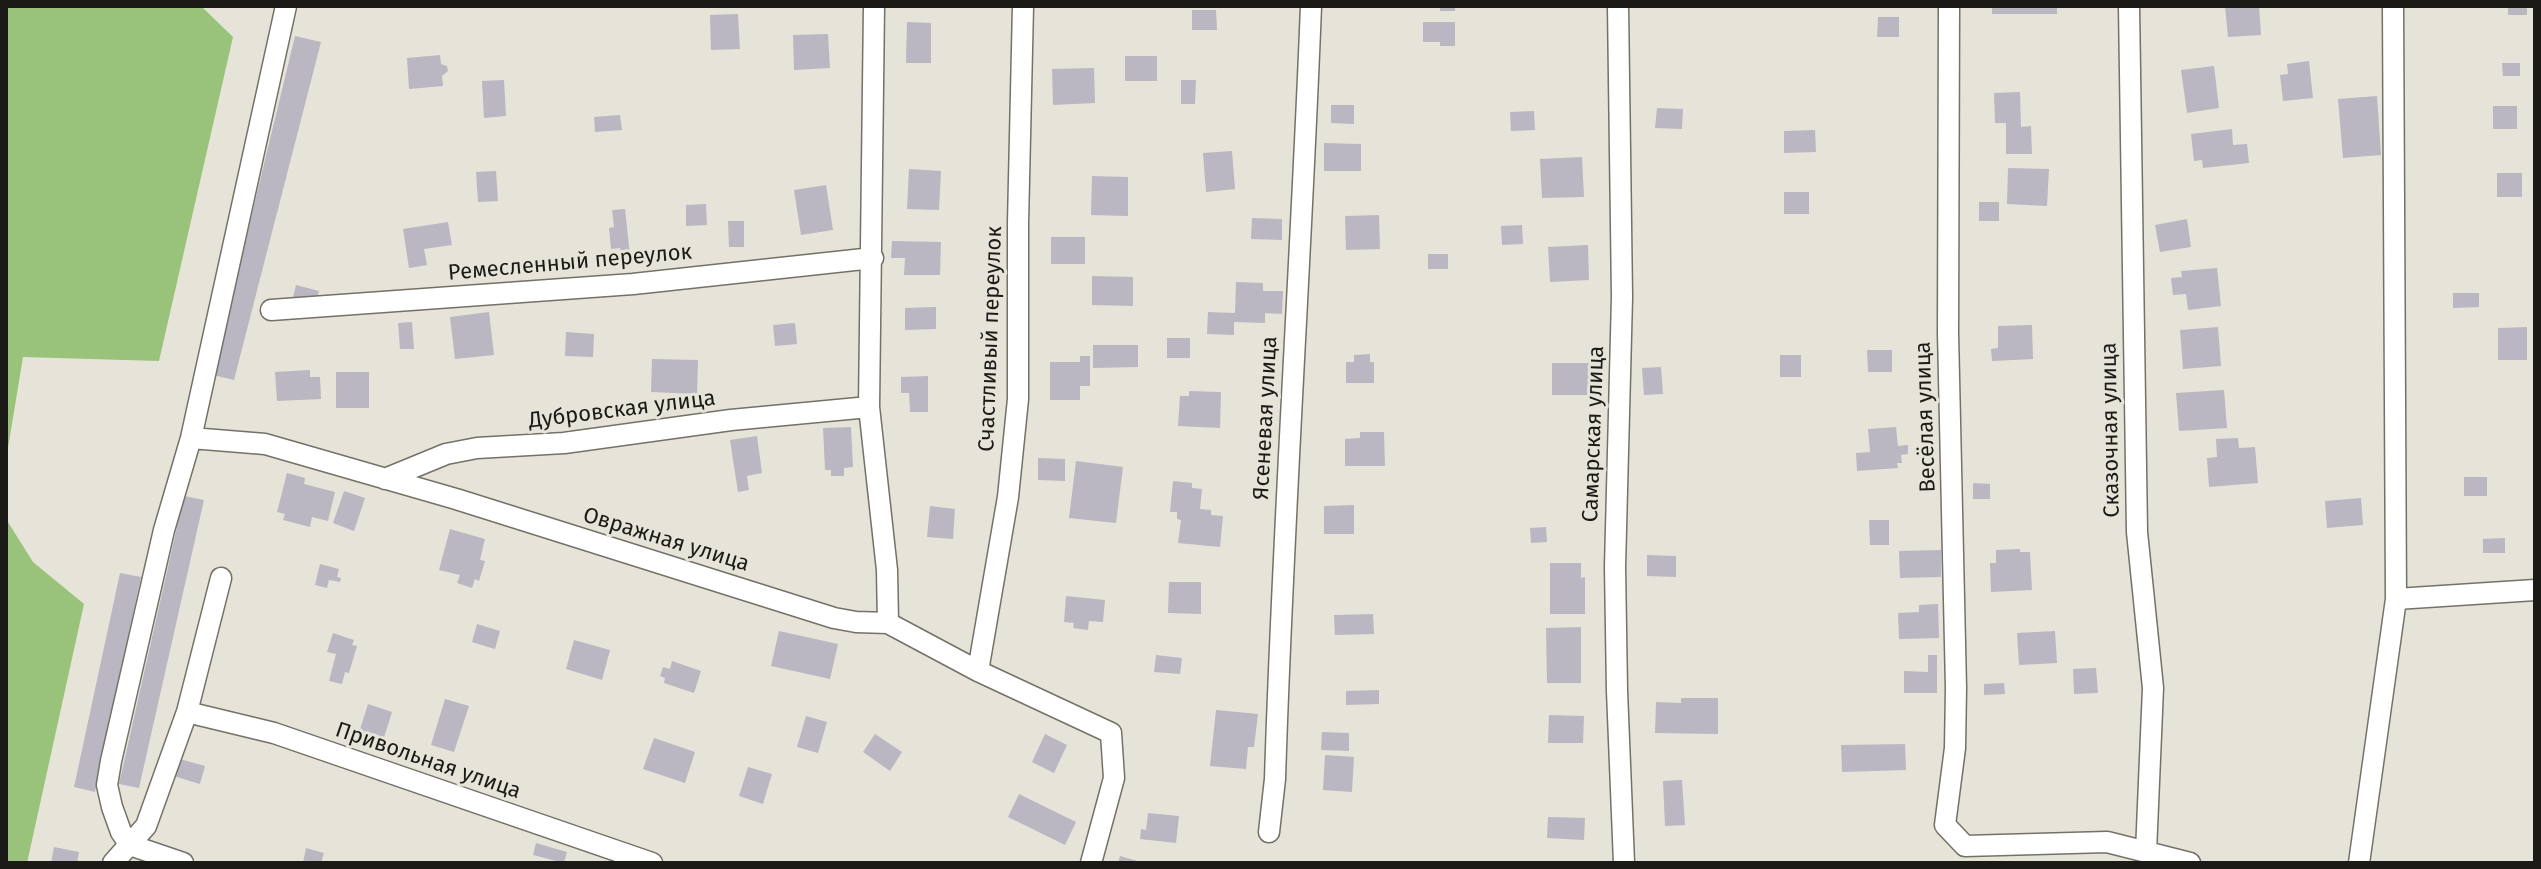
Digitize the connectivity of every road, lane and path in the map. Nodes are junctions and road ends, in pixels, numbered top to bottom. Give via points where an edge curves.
1 (286, 6) edge
2 (874, 6) edge
3 (1023, 6) edge
4 (1311, 6) edge
5 (1618, 6) edge
6 (1949, 6) edge
7 (2129, 6) edge
8 (2393, 6) edge
9 (873, 258) junction
10 (271, 310) dead end
11 (869, 407) junction
12 (191, 438) junction
13 (385, 479) junction
14 (221, 578) dead end
15 (2535, 590) edge
16 (2396, 599) junction
17 (888, 623) junction
18 (978, 671) junction
19 (187, 712) junction
20 (1269, 832) dead end
21 (130, 845) junction
22 (2146, 852) junction
23 (113, 863) edge
24 (183, 863) edge
25 (652, 863) edge
26 (1091, 863) edge
27 (1624, 863) edge
28 (2190, 863) edge
29 (2359, 863) edge

1 - 12 street
2 - 9 street
3 - 18 street, Счастливый переулок via 1018,399 1008,497
4 - 20 street, Ясеневая улица
5 - 27 street, Самарская улица via 1622,297 1615,567
6 - 22 street, Весёлая улица via 1948,333 1956,703 1945,825 1965,846 2107,842
7 - 22 street, Сказочная улица via 2137,532 2153,688
8 - 16 street
9 - 10 street, Ремесленный переулок via 633,284
9 - 11 street
11 - 13 street, Дубровская улица via 564,443 477,448 446,454
11 - 17 street
12 - 13 street, Овражная улица via 265,444
12 - 21 street via 164,530 107,785
13 - 17 street, Овражная улица via 834,618
14 - 19 street
15 - 16 street
16 - 29 street
17 - 18 street, Овражная улица
18 - 26 street, Овражная улица via 1111,733 1114,778
19 - 21 street via 146,826
19 - 25 street, Привольная улица via 274,733
21 - 23 street
21 - 24 street
22 - 28 street

